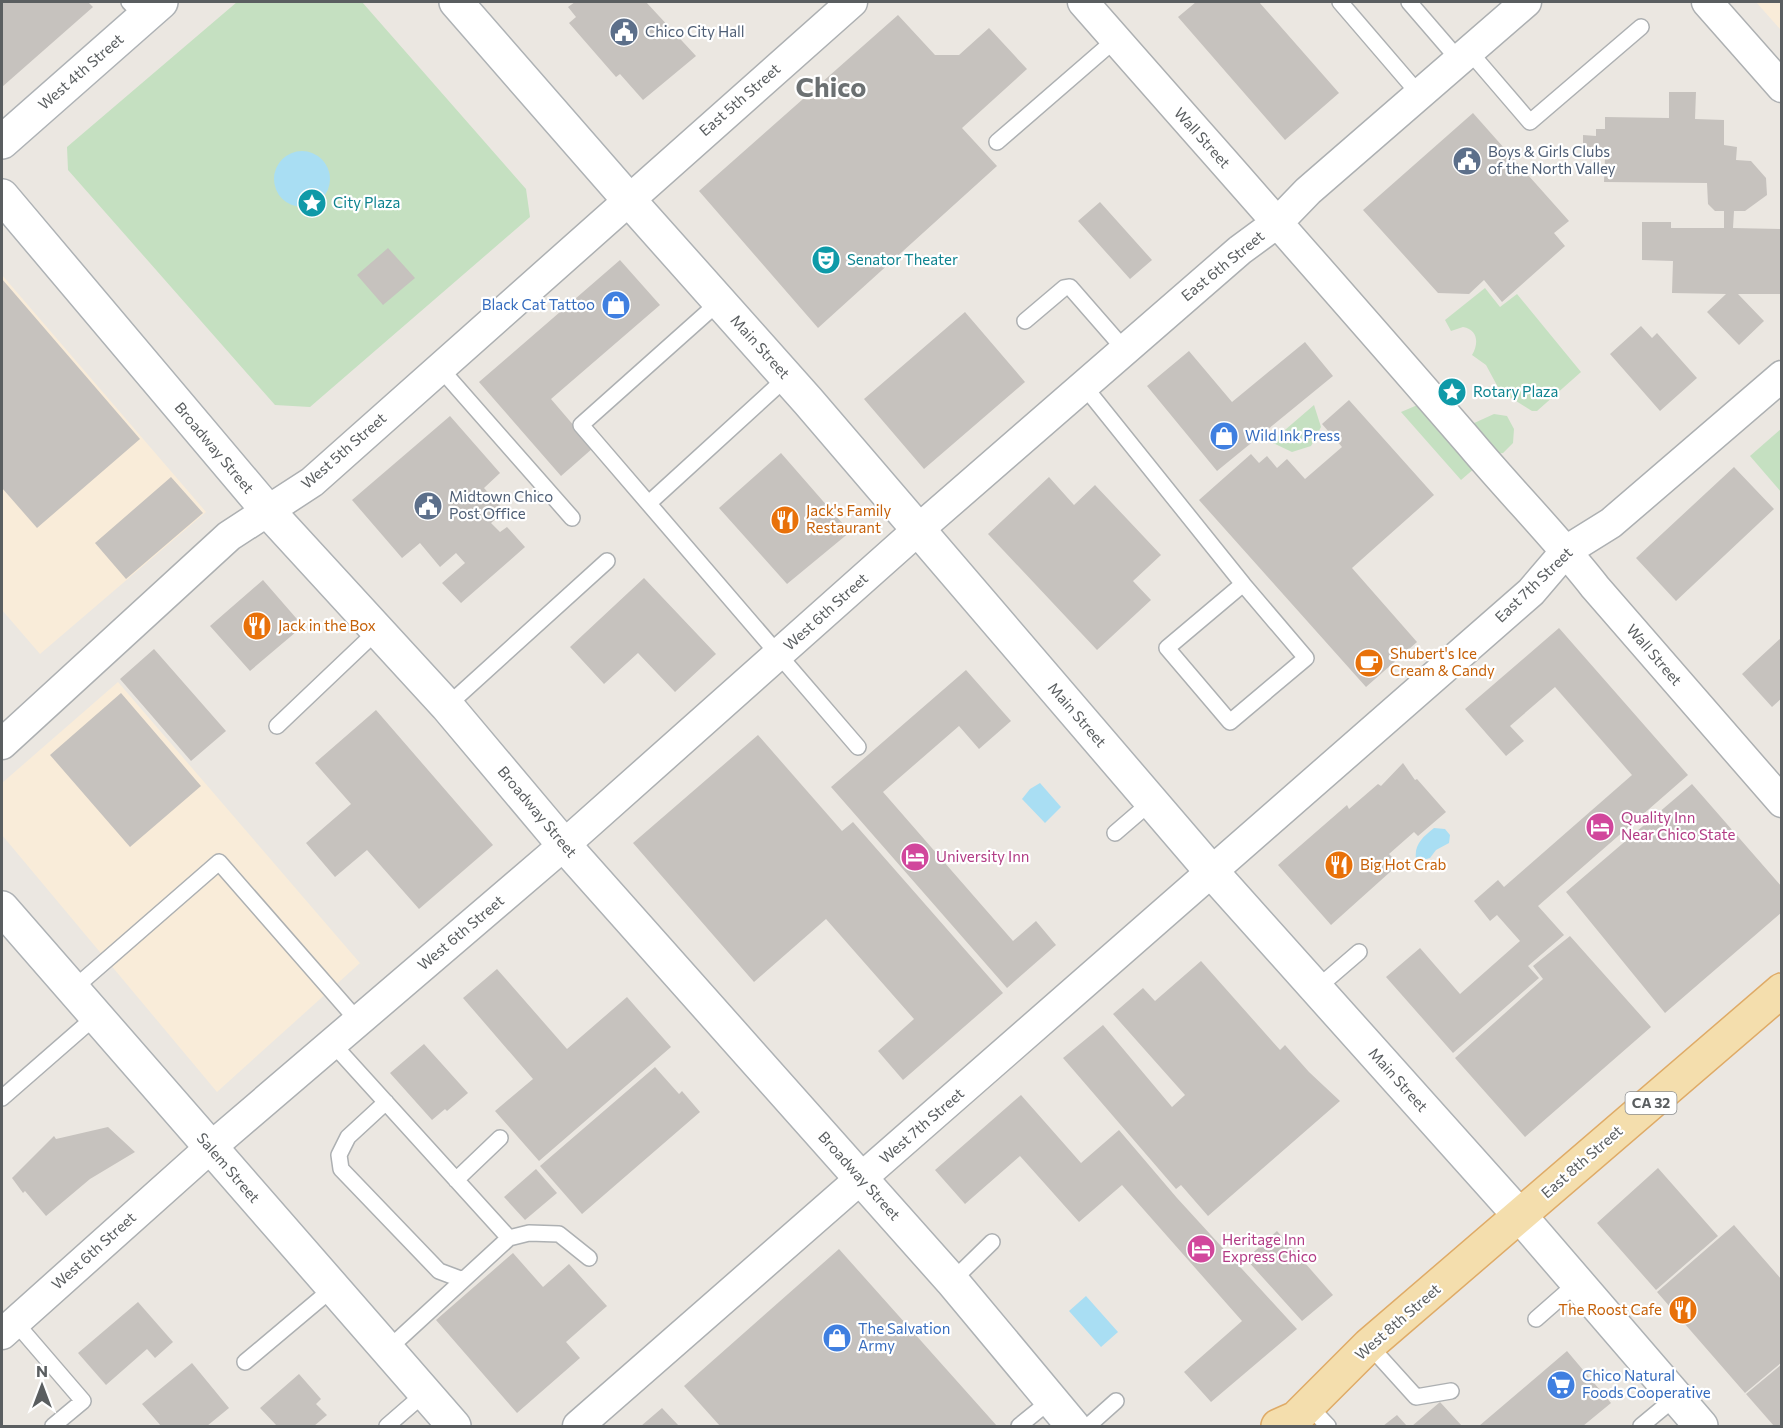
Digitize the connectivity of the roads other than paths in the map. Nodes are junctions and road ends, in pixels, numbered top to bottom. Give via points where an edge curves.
1 (456, 2) edge
2 (852, 2) edge
3 (1083, 2) edge
4 (1340, 2) edge
5 (1409, 2) edge
6 (1526, 2) edge
7 (1707, 2) edge
8 (144, 7) edge
9 (1641, 27) dead end
10 (1116, 39) junction
11 (1464, 55) junction
12 (1780, 82) edge
13 (1419, 94) junction
14 (2, 142) edge
15 (997, 142) dead end
16 (2, 196) edge
17 (628, 199) junction
18 (1278, 222) junction
19 (719, 302) junction
20 (1025, 321) dead end
21 (1125, 350) junction
22 (440, 368) junction
23 (1782, 376) edge
24 (786, 378) junction
25 (1084, 386) junction
26 (649, 503) junction
27 (268, 511) junction
28 (572, 518) dead end
29 (919, 530) junction
30 (1566, 551) junction
31 (607, 561) dead end
32 (1243, 584) junction
33 (377, 631) junction
34 (778, 654) junction
35 (447, 706) junction
36 (277, 726) dead end
37 (2, 744) edge
38 (858, 747) dead end
39 (1151, 802) junction
40 (1782, 802) edge
41 (1115, 833) dead end
42 (564, 845) junction
43 (1211, 871) junction
44 (2, 909) edge
45 (1359, 952) dead end
46 (1316, 989) junction
47 (72, 990) junction
48 (1782, 990) edge
49 (96, 1016) junction
50 (358, 1021) junction
51 (332, 1043) junction
52 (2, 1098) edge
53 (386, 1102) junction
54 (500, 1138) dead end
55 (210, 1148) junction
56 (861, 1179) junction
57 (456, 1180) junction
58 (1520, 1216) junction
59 (509, 1238) junction
60 (992, 1242) dead end
61 (589, 1258) dead end
62 (463, 1280) junction
63 (952, 1281) junction
64 (1577, 1283) junction
65 (333, 1288) junction
66 (1536, 1319) dead end
67 (8, 1328) edge
68 (1369, 1346) junction
69 (387, 1350) junction
70 (245, 1362) dead end
71 (1451, 1391) dead end
72 (424, 1393) junction
73 (1676, 1397) junction
74 (1051, 1400) junction
75 (1116, 1401) dead end
76 (1301, 1421) edge
77 (53, 1426) edge
78 (387, 1426) edge
79 (454, 1426) edge
80 (578, 1426) edge
81 (1019, 1426) edge
82 (1073, 1426) edge
83 (1088, 1426) edge
84 (1641, 1426) edge
85 (1701, 1426) edge

1 - 17 main road, Main Street
2 - 17 street, East 5th Street
3 - 10 street, Wall Street
4 - 13 lane
5 - 11 lane
6 - 11 street, East 6th Street
7 - 12 street
8 - 14 main road, West 4th Street
9 - 11 lane via 1530,122
10 - 15 lane
10 - 18 street, Wall Street
11 - 13 street, East 6th Street
13 - 18 street, East 6th Street via 1308,190
16 - 27 main road, Broadway Street
17 - 19 main road, Main Street
17 - 22 street, West 5th Street
18 - 21 street, East 6th Street
18 - 30 street, Wall Street
19 - 24 main road, Main Street
19 - 26 lane via 582,425
20 - 21 lane via 1070,287
21 - 25 street, East 6th Street
22 - 27 street, West 5th Street via 312,482
22 - 28 lane
23 - 30 street, East 7th Street via 1611,523
24 - 26 lane
24 - 29 main road, Main Street
25 - 29 street, East 6th Street
25 - 32 lane
26 - 34 lane
27 - 33 main road, Broadway Street
27 - 37 street, West 5th Street via 230,536
29 - 34 street, West 6th Street
29 - 39 main road, Main Street
30 - 40 street, Wall Street
30 - 43 street, East 7th Street via 1531,592
31 - 35 lane
32 - 32 lane via 1167,648 1230,722 1306,658
33 - 35 main road, Broadway Street
33 - 36 lane
34 - 38 lane
34 - 42 street, West 6th Street
35 - 42 main road, Broadway Street
39 - 41 lane
39 - 43 main road, Main Street
42 - 50 street, West 6th Street
42 - 56 main road, Broadway Street
43 - 46 main road, Main Street
43 - 56 street, West 7th Street
44 - 47 main road, Salem Street
45 - 46 lane
46 - 58 main road, Main Street
47 - 49 main road, Salem Street
47 - 50 lane via 219,862
48 - 58 main road, East 8th Street / CA 32
49 - 52 lane
49 - 55 main road, Salem Street
50 - 51 street, West 6th Street
51 - 53 lane
51 - 55 street, West 6th Street
53 - 57 lane
53 - 62 lane via 348,1137 339,1155 342,1169 439,1271
54 - 57 lane
55 - 65 main road, Salem Street
55 - 67 street, West 6th Street
56 - 63 main road, Broadway Street
56 - 80 street, West 7th Street
57 - 59 lane
58 - 64 main road, Main Street
58 - 68 main road, West 8th Street / CA 32
59 - 61 lane via 529,1233 559,1234
59 - 62 lane
60 - 63 lane
62 - 69 lane
63 - 74 main road, Broadway Street
64 - 66 lane
64 - 73 main road, Main Street
65 - 69 main road, Salem Street
65 - 70 lane
67 - 77 lane via 83,1401
68 - 71 lane via 1416,1397
68 - 76 main road, West 8th Street / CA 32
69 - 72 main road, Salem Street
72 - 78 lane
72 - 79 main road, Salem Street
73 - 84 lane
73 - 85 main road, Main Street
74 - 81 lane
74 - 82 main road, Broadway Street
75 - 83 lane

